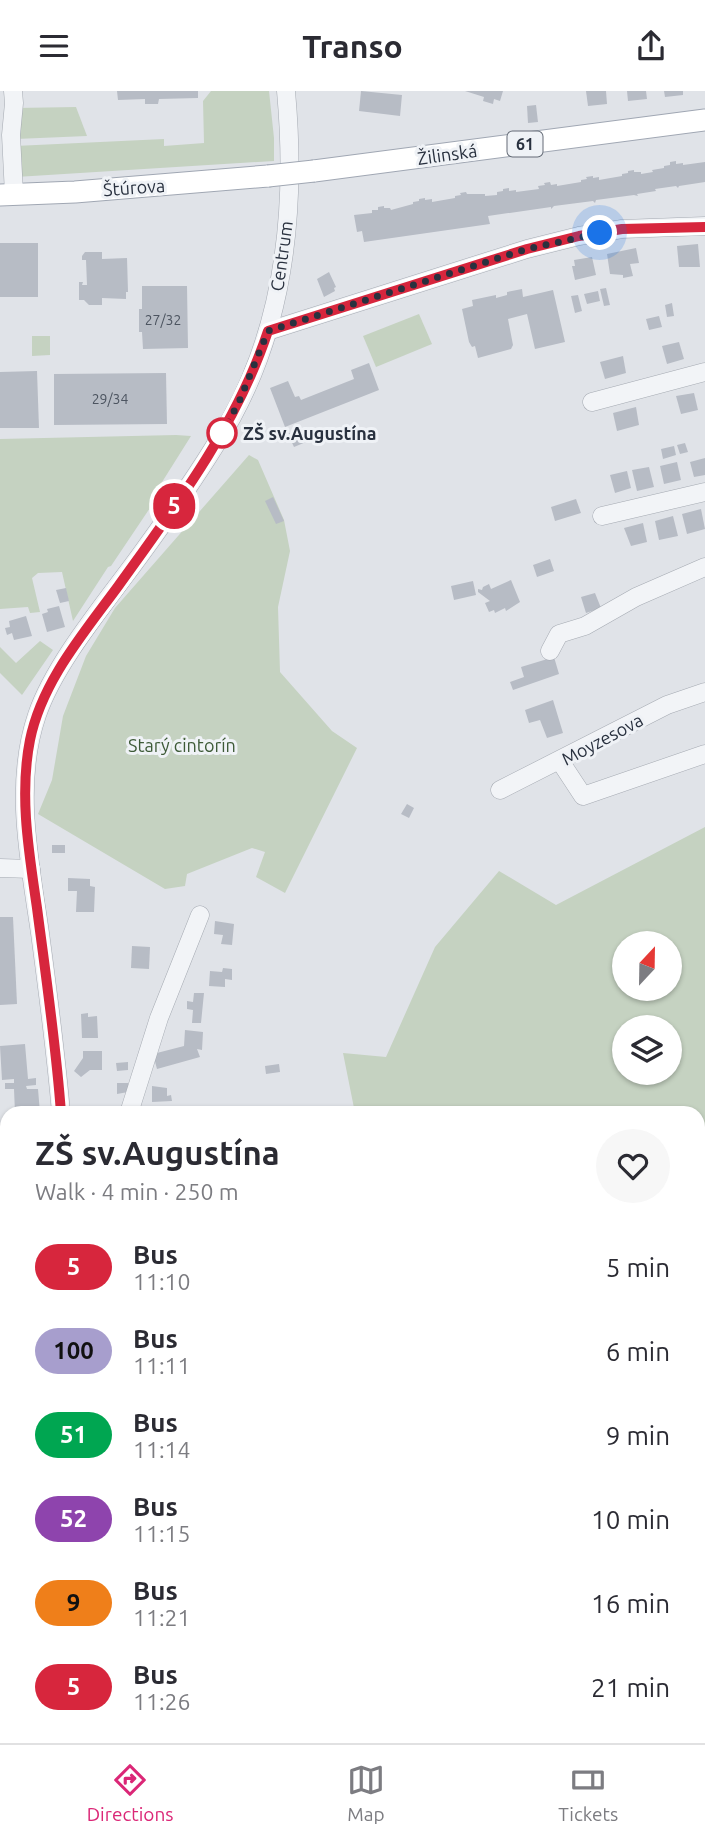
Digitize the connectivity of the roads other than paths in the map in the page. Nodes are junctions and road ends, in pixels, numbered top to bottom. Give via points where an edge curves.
1 (13, 91) edge
2 (286, 91) edge
3 (705, 120) edge
4 (268, 176) joint
5 (7, 195) edge
6 (705, 226) edge
7 (268, 331) junction
8 (705, 372) edge
9 (592, 402) dead end
10 (705, 492) edge
11 (602, 516) dead end
12 (705, 567) edge
13 (550, 650) dead end
14 (705, 692) edge
15 (705, 754) edge
16 (560, 761) junction
17 (500, 790) dead end
18 (0, 868) edge
19 (31, 869) junction
20 (200, 915) dead end
21 (60, 1106) edge
22 (130, 1106) edge

1 - 5 street
2 - 7 street, Centrum via 285,241
3 - 4 main road, Žilinská / 61, bridge
4 - 5 main road, Štúrova / 61
6 - 7 street via 622,229 579,236
7 - 19 street, Centrum via 215,445 58,671 41,705 26,770
8 - 9 street
10 - 11 street
12 - 13 street via 636,597 585,626 559,634
14 - 16 street, Moyzesova via 667,705
15 - 16 street via 583,796
16 - 17 street, Moyzesova
18 - 19 street
19 - 21 street, Centrum
20 - 22 street

